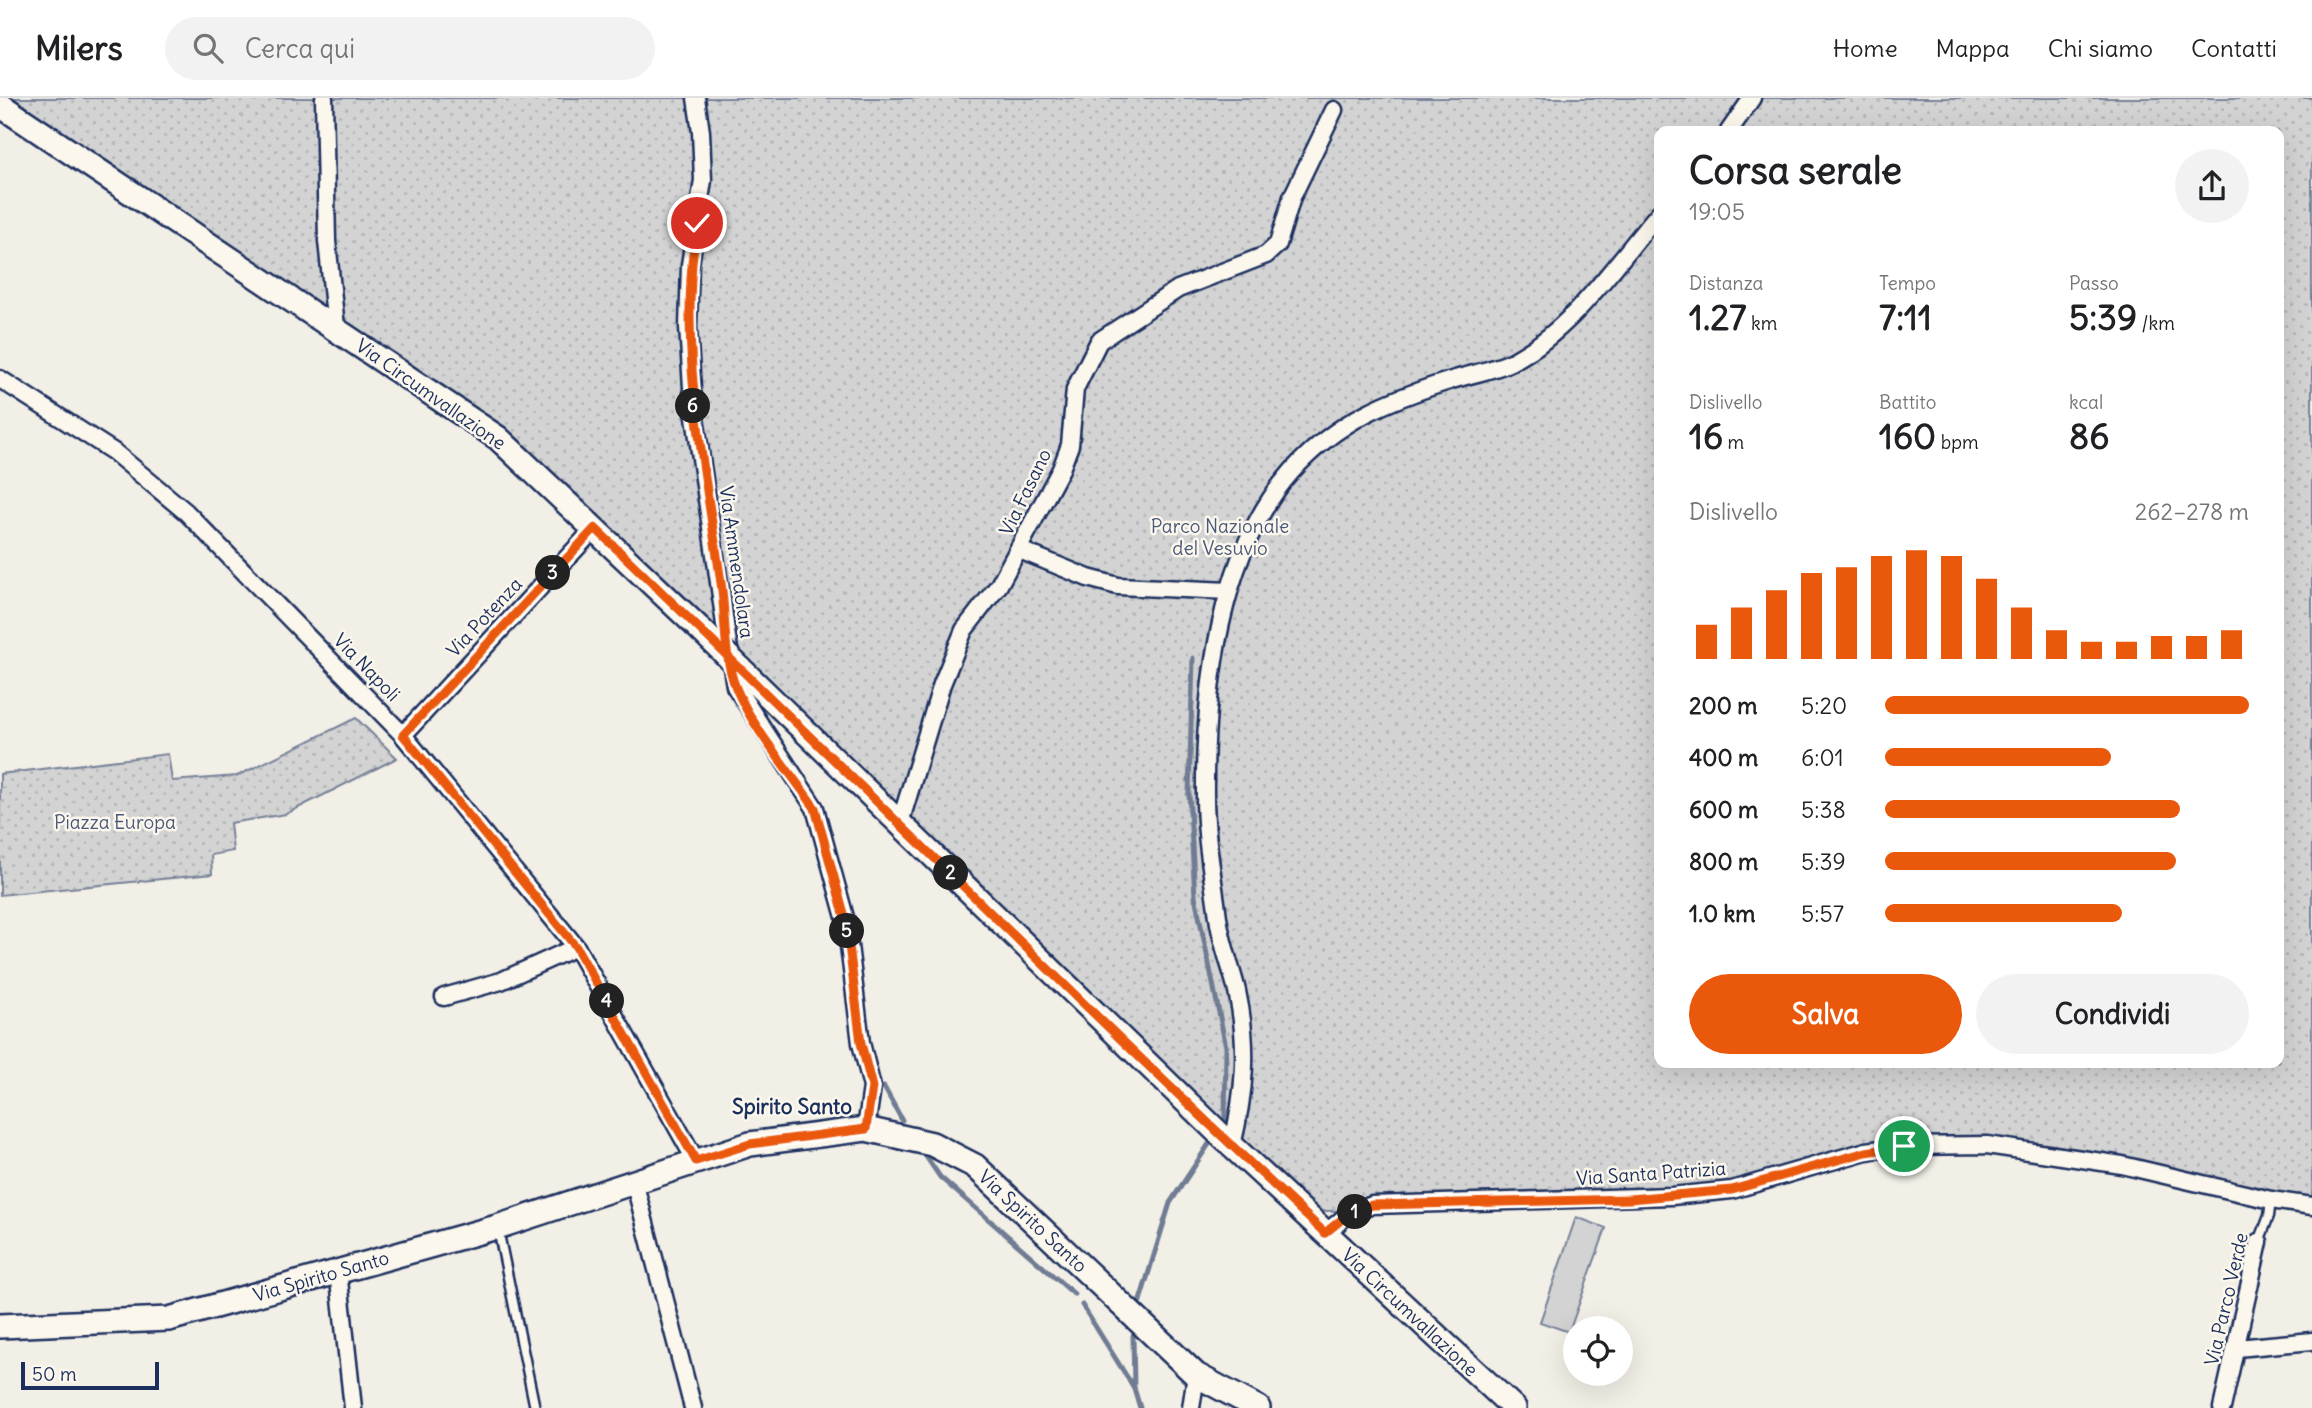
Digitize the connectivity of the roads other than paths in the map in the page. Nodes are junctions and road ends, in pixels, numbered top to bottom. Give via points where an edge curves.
1 (324, 98) edge
2 (696, 98) edge
3 (1752, 98) edge
4 (0, 105) edge
5 (1334, 110) dead end
6 (1732, 126) edge
7 (1654, 219) edge
8 (335, 327) junction
9 (0, 379) edge
10 (595, 528) junction
11 (1020, 550) junction
12 (1229, 592) junction
13 (403, 735) junction
14 (900, 823) junction
15 (576, 947) junction
16 (444, 997) dead end
17 (866, 1129) junction
18 (1231, 1146) junction
19 (696, 1161) junction
20 (634, 1181) junction
21 (2271, 1200) junction
22 (2312, 1206) edge
23 (497, 1227) junction
24 (1325, 1233) junction
25 (2259, 1242) joint
26 (338, 1271) junction
27 (0, 1326) edge
28 (2312, 1342) edge
29 (2237, 1348) junction
30 (1196, 1375) junction
31 (352, 1408) edge
32 (535, 1408) edge
33 (693, 1408) edge
34 (1191, 1408) edge
35 (1258, 1408) edge
36 (1514, 1408) edge
37 (2222, 1408) edge

1 - 8 street via 327,241
2 - 17 street, Via Ammendolara via 703,180 690,265 693,403 735,686 815,808 823,828 846,921 861,1043 872,1087
3 - 6 street
4 - 8 main road, Via Circumvallazione
5 - 11 street, Via Fasano via 1292,197 1278,244 1266,255 1178,289 1099,341 1075,389 1070,445
7 - 12 street via 1550,338 1510,362 1404,395 1338,428 1292,471 1262,510 1246,539
8 - 10 main road, Via Circumvallazione via 498,439
9 - 13 street, Via Napoli via 114,452 186,512
10 - 13 street, Via Potenza
10 - 14 main road, Via Circumvallazione, bridge
11 - 12 street via 1118,586
11 - 14 street, Via Fasano via 964,630 942,684
12 - 18 street via 1213,675 1205,798 1218,922 1237,992 1244,1052 1244,1094
13 - 15 street, Via Napoli
14 - 18 main road, Via Circumvallazione
15 - 16 street via 501,981
15 - 19 street, Via Napoli
17 - 19 main road, Via Spirito Santo via 750,1144
17 - 30 main road, Via Spirito Santo via 932,1144 975,1166
18 - 24 main road, Via Circumvallazione
19 - 20 main road, Via Spirito Santo
20 - 23 main road, Via Spirito Santo
20 - 33 street
21 - 22 street, Via Santa Patrizia
21 - 24 street, Via Santa Patrizia via 2122,1165 1987,1145 1904,1146 1866,1152 1732,1190 1629,1199 1372,1205 1346,1216
21 - 25 lane, Via Parco Verde
23 - 26 main road, Via Spirito Santo
23 - 32 lane
24 - 36 main road, Via Circumvallazione
25 - 29 street, Via Parco Verde
26 - 27 main road, Via Spirito Santo via 169,1319
26 - 31 street
28 - 29 street
29 - 37 street, Via Parco Verde
30 - 34 street
30 - 35 main road, Via Spirito Santo

